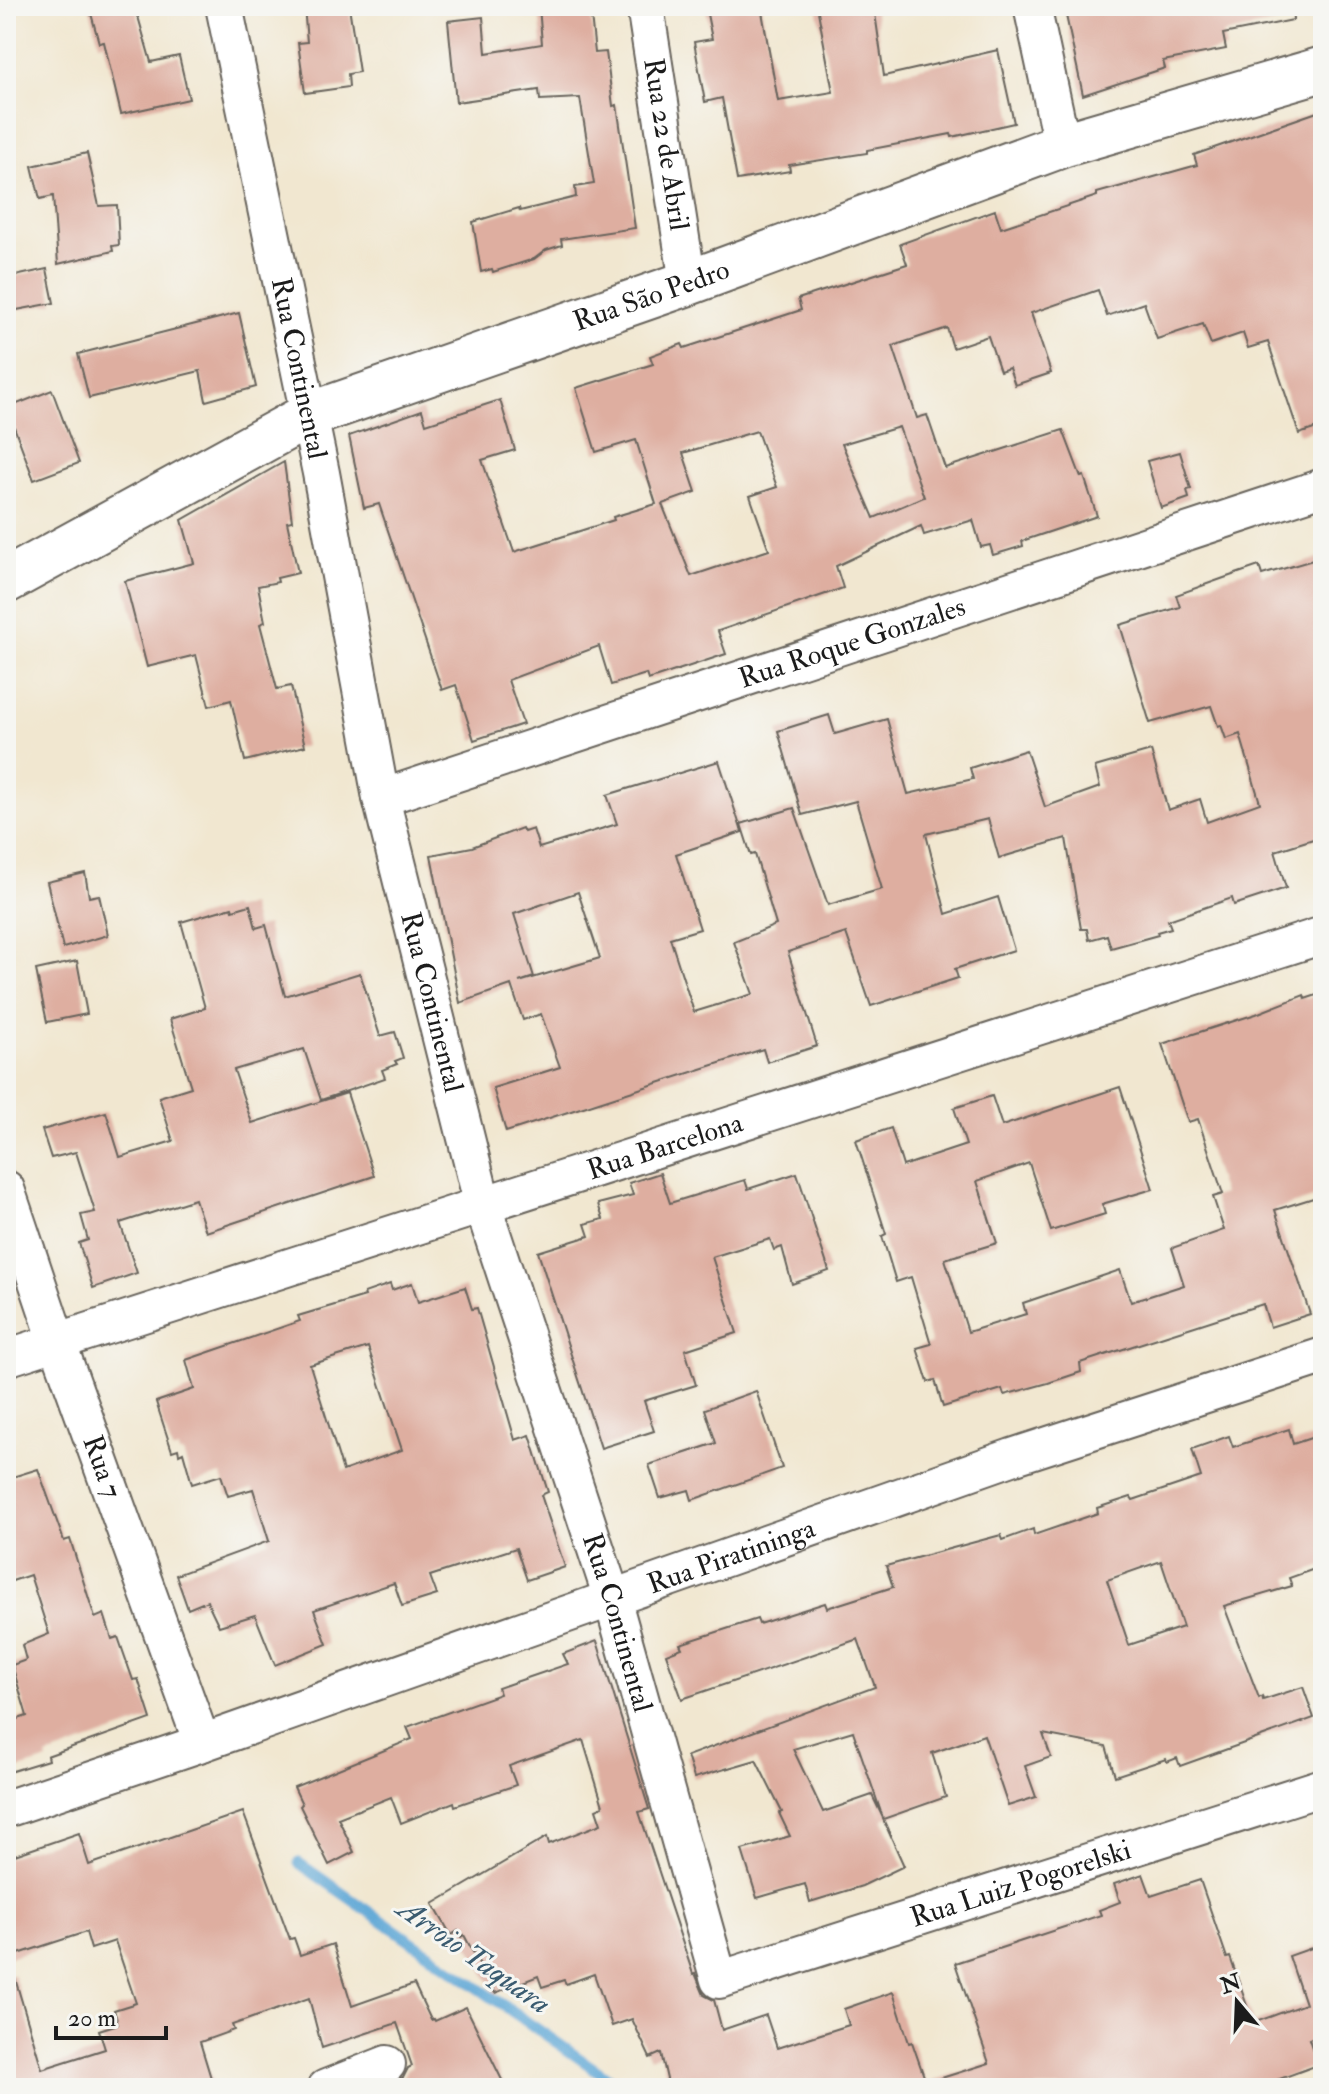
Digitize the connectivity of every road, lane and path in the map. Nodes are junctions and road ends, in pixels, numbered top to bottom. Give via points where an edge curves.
1 (224, 6) edge
2 (645, 6) edge
3 (1032, 6) edge
4 (1323, 69) edge
5 (1062, 145) junction
6 (688, 283) junction
7 (309, 415) junction
8 (1323, 487) edge
9 (6, 581) edge
10 (381, 798) junction
11 (1323, 935) edge
12 (6, 1189) edge
13 (483, 1206) junction
14 (57, 1341) junction
15 (1323, 1356) edge
16 (6, 1358) edge
17 (612, 1598) junction
18 (202, 1743) junction
19 (1323, 1787) edge
20 (6, 1809) edge
21 (719, 1980) joint
22 (387, 2064) dead end
23 (326, 2088) edge

1 - 7 street, Rua Continental
2 - 6 street, Rua 22 de Abril
3 - 5 street
4 - 5 street, Rua São Pedro
5 - 6 street, Rua São Pedro
6 - 7 street, Rua São Pedro
7 - 9 street, Rua São Pedro
7 - 10 street, Rua Continental
8 - 10 street, Rua Roque Gonzales
10 - 13 street, Rua Continental
11 - 13 street, Rua Barcelona
12 - 14 street, Rua 7
13 - 14 street, Rua Barcelona
13 - 17 street, Rua Continental
14 - 16 street, Rua Barcelona
14 - 18 street, Rua 7
15 - 17 street, Rua Piratininga via 1012,1457
17 - 18 street, Rua Piratininga
17 - 21 street, Rua Continental
18 - 20 street, Rua Piratininga
19 - 21 street, Rua Luiz Pogorelski
22 - 23 street

